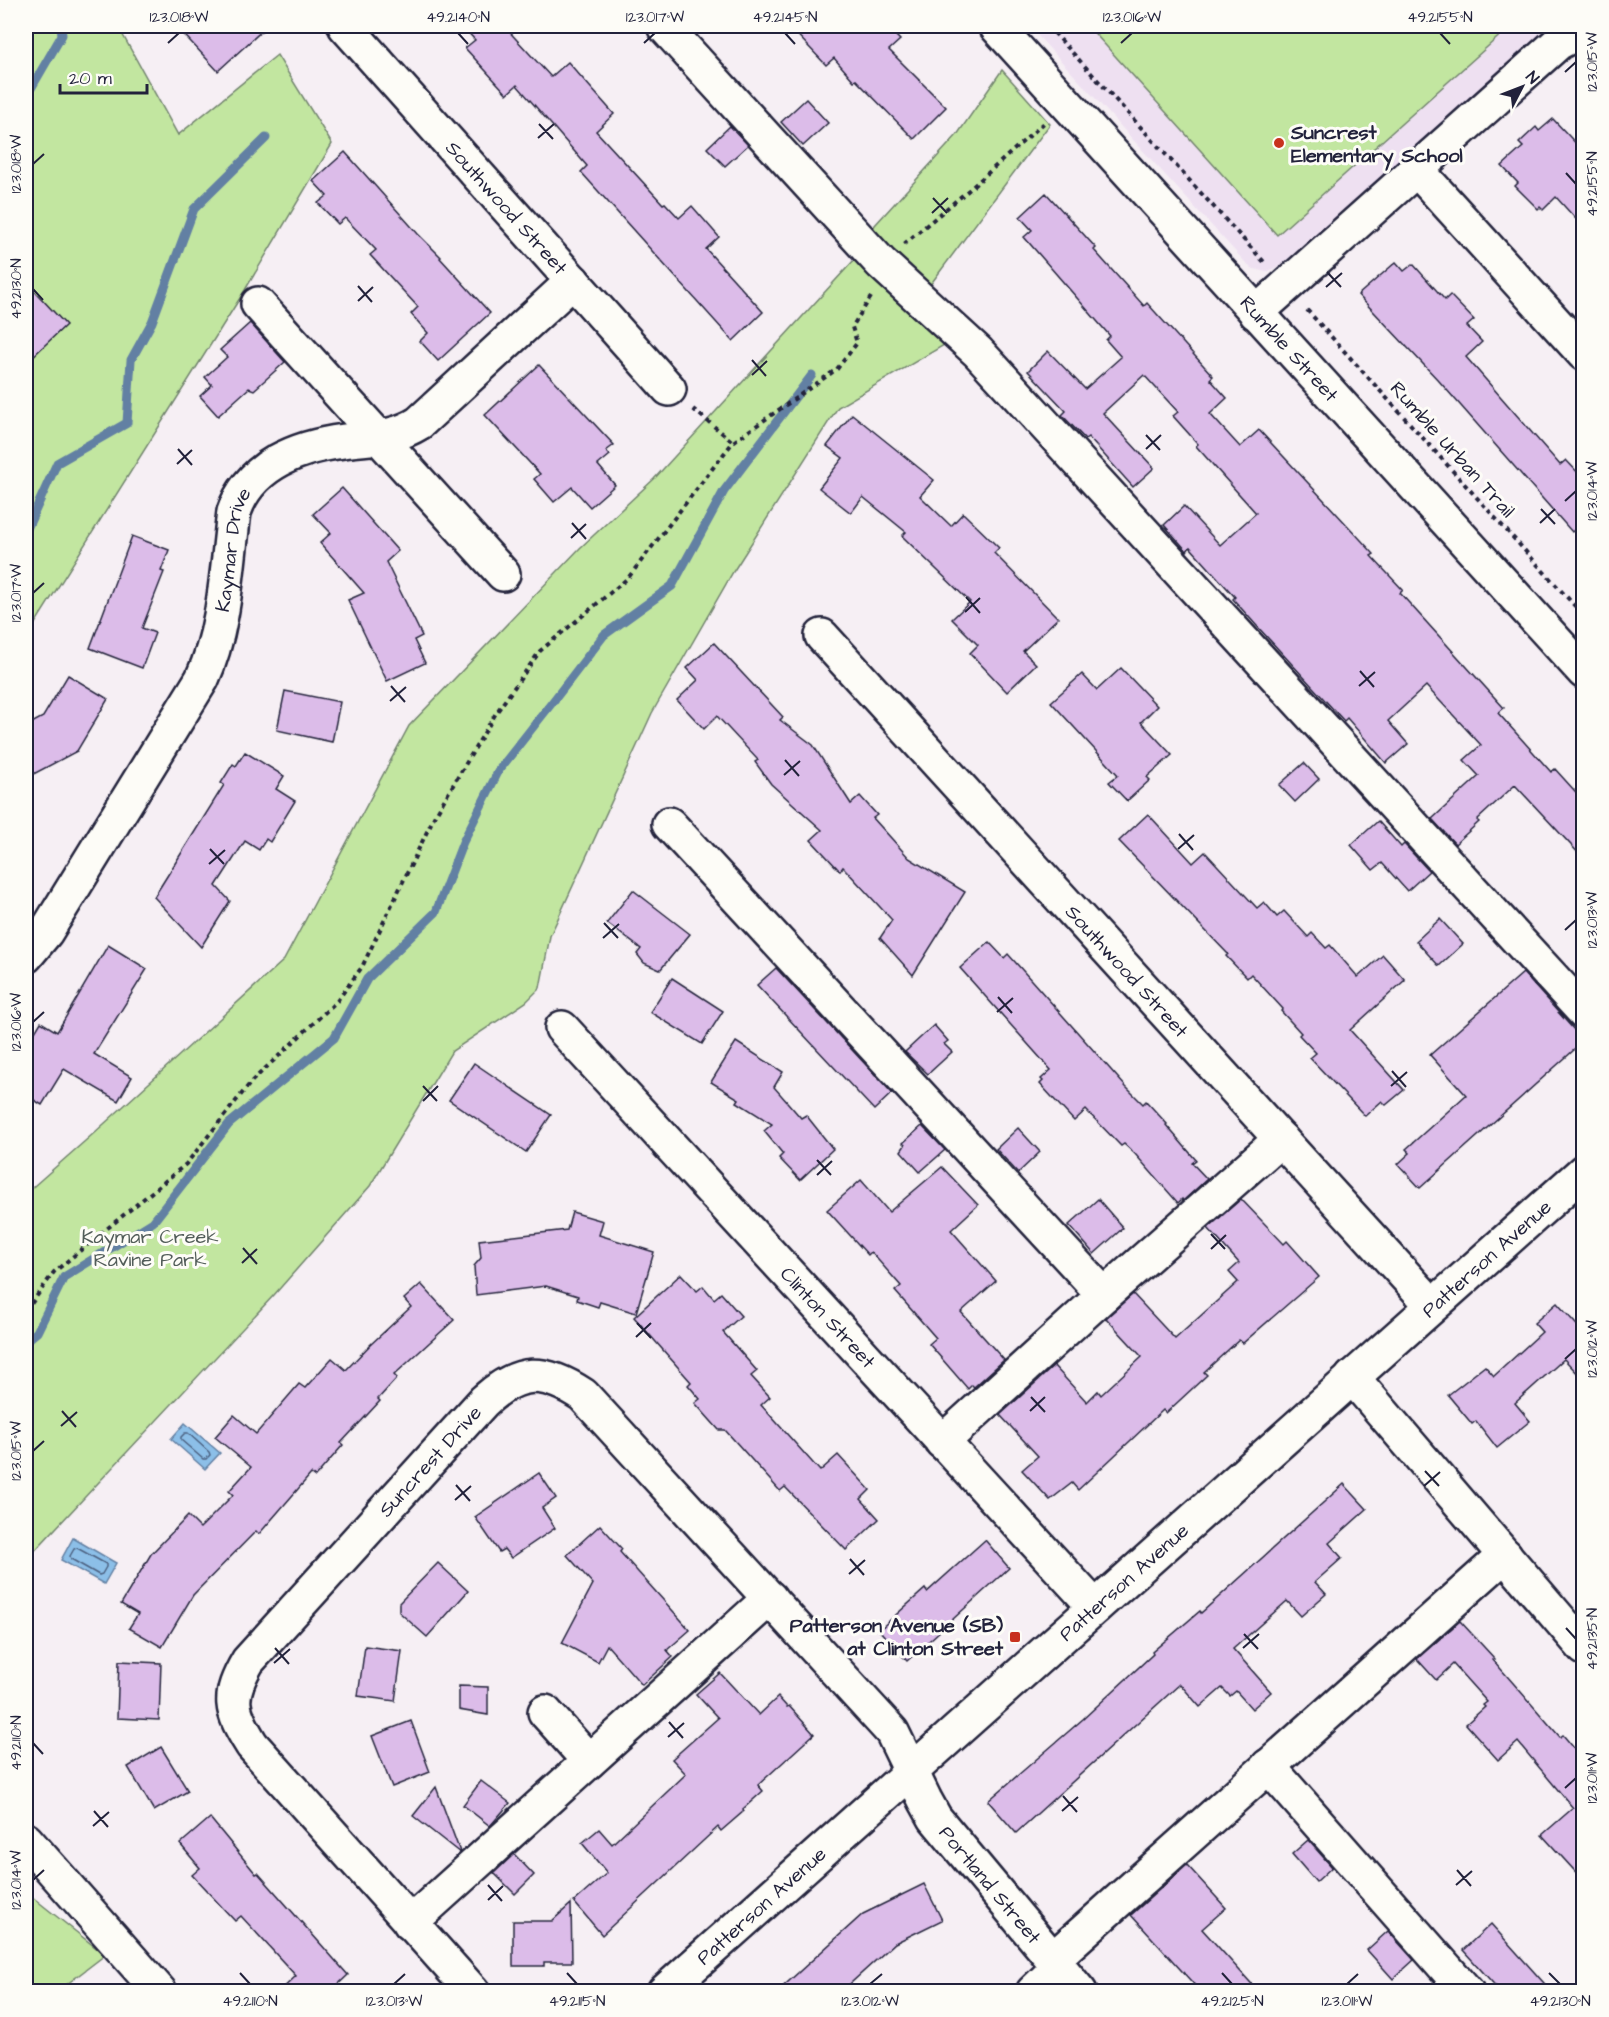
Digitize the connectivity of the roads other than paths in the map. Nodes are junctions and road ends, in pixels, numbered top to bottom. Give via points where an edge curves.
1 (345, 26) edge
2 (664, 26) edge
3 (996, 26) edge
4 (1579, 37) edge
5 (1416, 169) junction
6 (573, 281) junction
7 (258, 304) dead end
8 (1256, 313) junction
9 (1584, 354) edge
10 (669, 389) road end
11 (381, 438) junction
12 (503, 574) dead end
13 (822, 636) dead end
14 (1584, 672) edge
15 (669, 824) dead end
16 (26, 956) edge
17 (1584, 1012) edge
18 (562, 1028) dead end
19 (1281, 1140) junction
20 (1584, 1172) edge
21 (1104, 1295) junction
22 (1432, 1305) junction
23 (1352, 1377) junction
24 (942, 1442) junction
25 (1504, 1555) junction
26 (770, 1598) junction
27 (1095, 1607) junction
28 (1584, 1648) edge
29 (545, 1712) dead end
30 (589, 1761) junction
31 (1269, 1766) junction
32 (912, 1771) junction
33 (26, 1840) edge
34 (410, 1923) junction
35 (1056, 1963) junction
36 (160, 1992) edge
37 (473, 1992) edge
38 (664, 1992) edge
39 (1033, 1992) edge
40 (1080, 1992) edge
41 (1467, 1992) edge

1 - 6 street, Southwood Street
2 - 17 street via 881,263 978,352
3 - 8 street, Rumble Street
4 - 5 street via 1558,43
5 - 8 street
5 - 9 street
6 - 10 street, Southwood Street
6 - 11 street, Kaymar Drive via 419,423
7 - 11 street
8 - 14 street, Rumble Street
11 - 12 street
11 - 16 street, Kaymar Drive via 323,444 295,452 262,471 243,494 234,512 211,658 46,932
13 - 19 street, Southwood Street
15 - 21 street
18 - 24 street, Clinton Street
19 - 21 street
19 - 22 street, Southwood Street
20 - 22 street, Patterson Avenue
21 - 24 street
22 - 23 street, Patterson Avenue
23 - 25 street
23 - 27 street, Patterson Avenue
24 - 27 street, Clinton Street
25 - 28 street
25 - 31 street
26 - 30 street
26 - 32 street, Suncrest Drive via 892,1732
26 - 34 street, Suncrest Drive via 583,1395 566,1384 530,1376 514,1379 491,1394 248,1662 233,1694 236,1715 252,1745
27 - 32 street, Patterson Avenue
29 - 30 street
30 - 34 street
31 - 35 street
31 - 41 street
32 - 35 street, Portland Street via 935,1818
32 - 38 street, Patterson Avenue
33 - 36 street
34 - 37 street, Suncrest Drive
35 - 39 street
35 - 40 street, Portland Street

